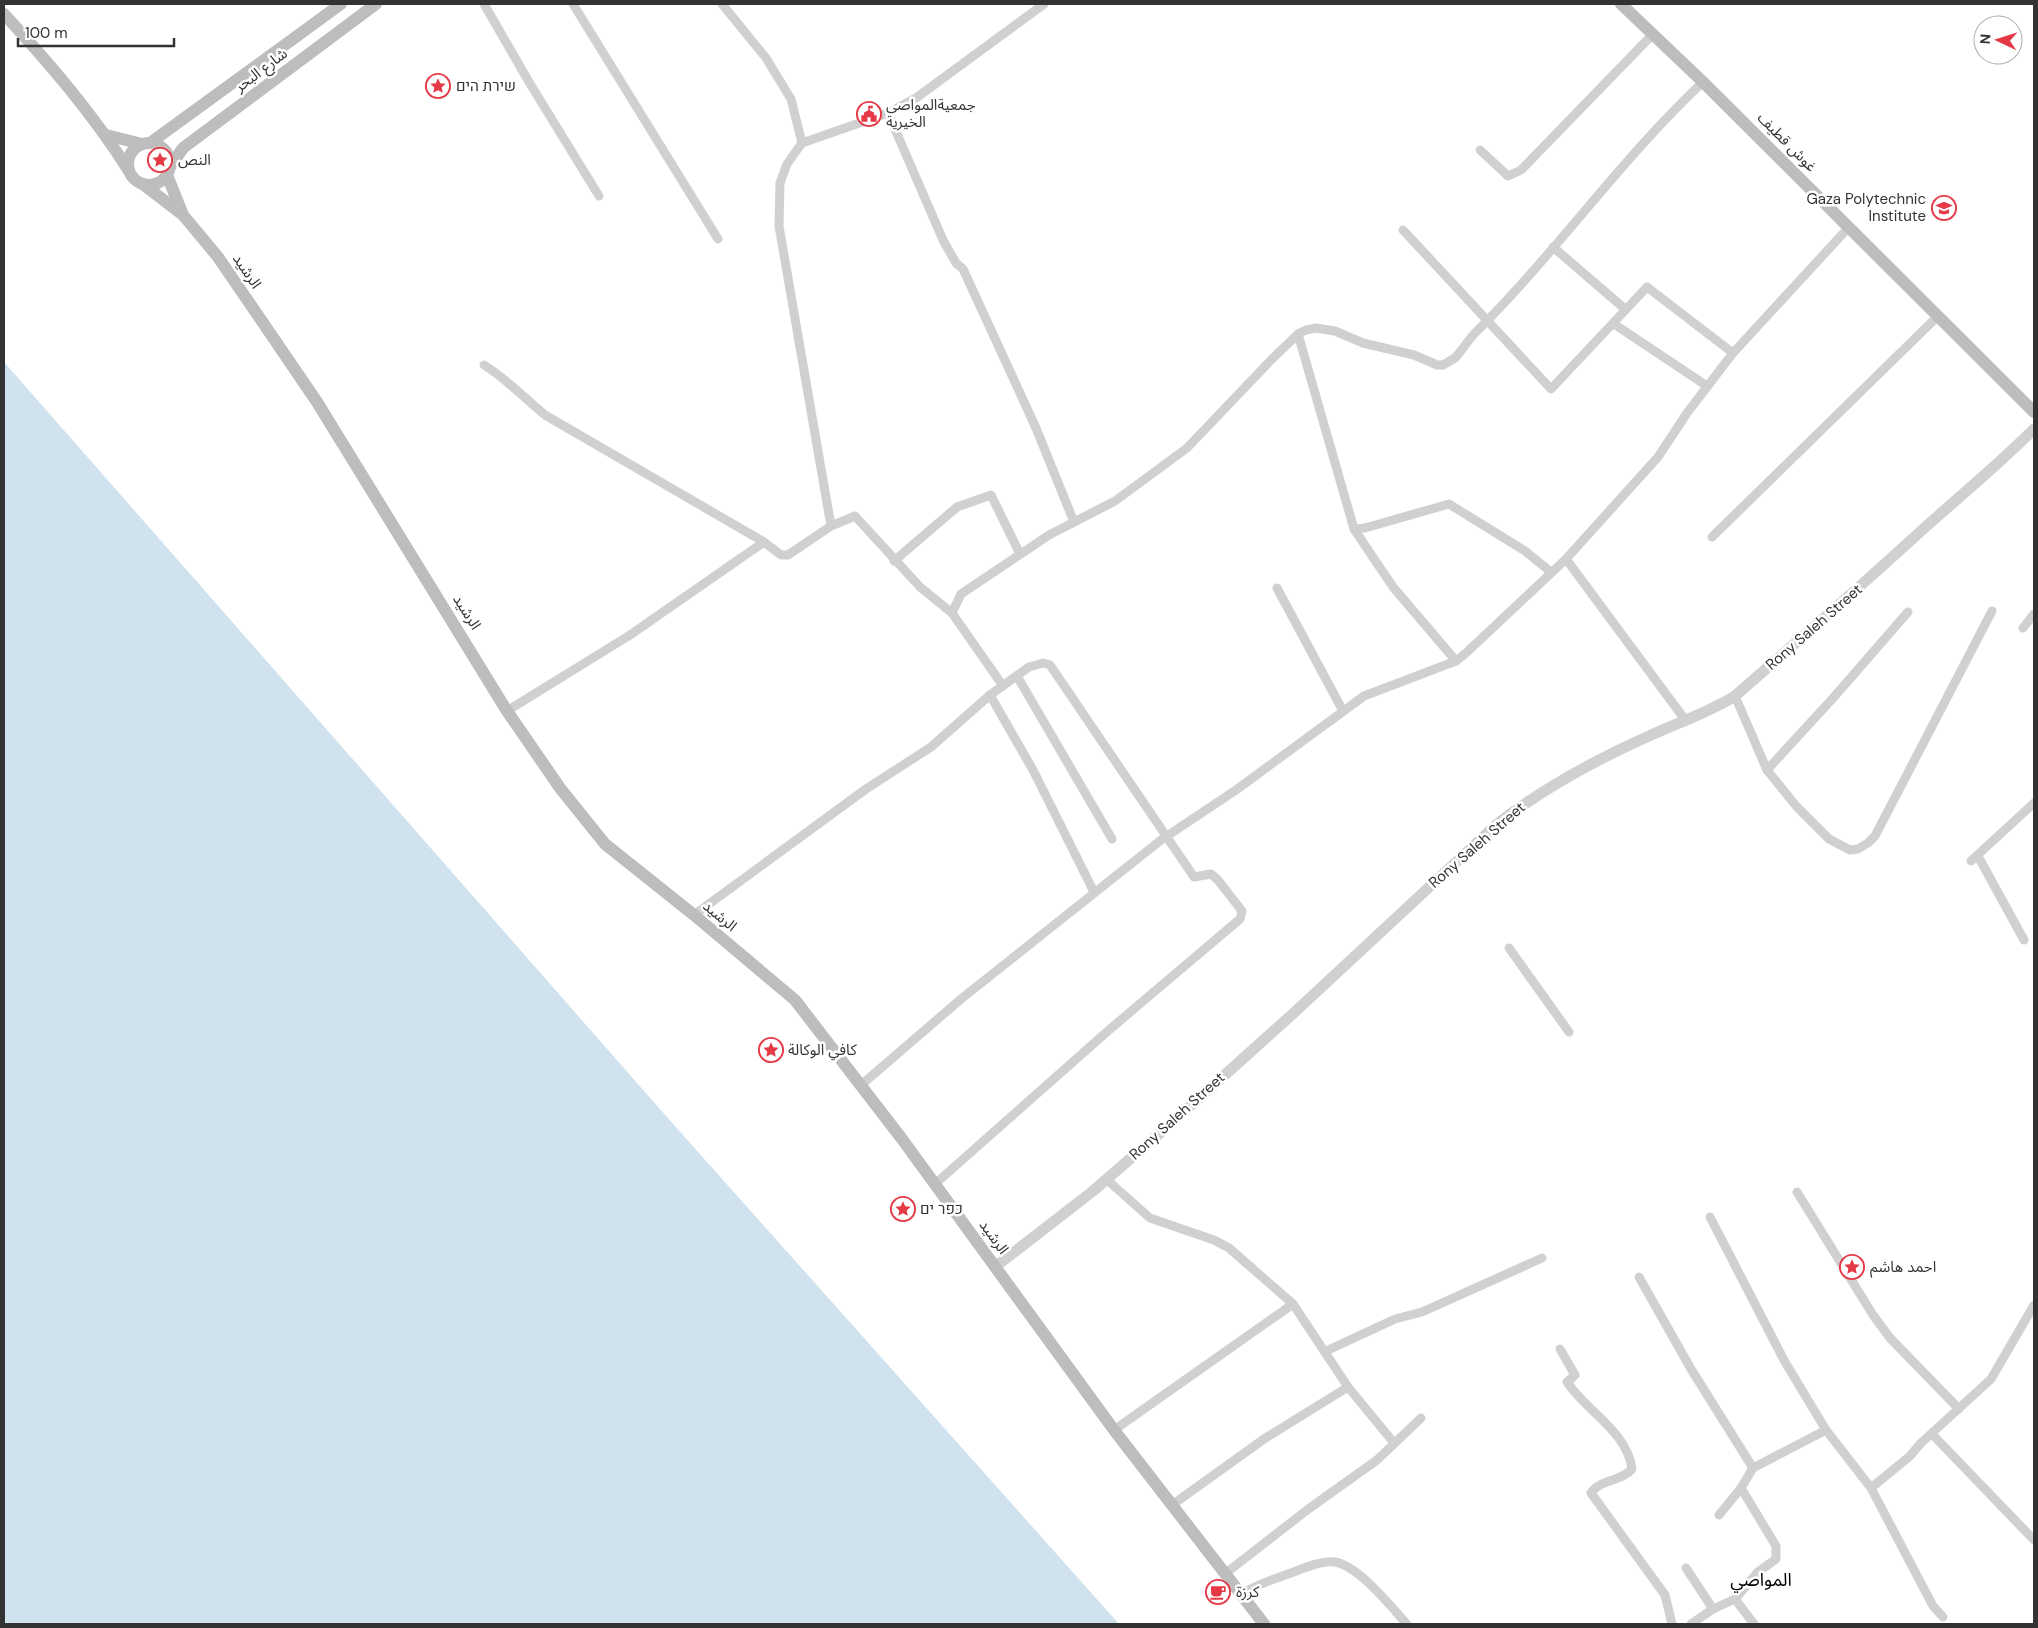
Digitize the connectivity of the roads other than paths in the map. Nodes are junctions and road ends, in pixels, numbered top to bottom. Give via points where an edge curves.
1 (342, 4) edge
2 (376, 4) edge
3 (484, 4) edge
4 (573, 4) edge
5 (722, 4) edge
6 (1044, 4) edge
7 (1621, 4) edge
8 (4, 14) edge
9 (1653, 34) junction
10 (1703, 82) junction
11 (888, 113) junction
12 (106, 135) junction
13 (802, 143) junction
14 (146, 144) junction
15 (1480, 150) dead end
16 (129, 171) junction
17 (168, 171) junction
18 (144, 185) junction
19 (599, 196) dead end
20 (183, 215) junction
21 (1849, 227) junction
22 (1403, 230) dead end
23 (718, 239) dead end
24 (1553, 247) junction
25 (1625, 309) junction
26 (1938, 316) junction
27 (1488, 322) junction
28 (1614, 324) junction
29 (1298, 334) junction
30 (1733, 353) junction
31 (484, 365) dead end
32 (1707, 386) junction
33 (2034, 412) edge
34 (2034, 429) edge
35 (1074, 522) junction
36 (832, 526) junction
37 (1354, 529) junction
38 (1712, 537) dead end
39 (764, 542) junction
40 (1020, 554) junction
41 (1566, 558) junction
42 (894, 561) junction
43 (1551, 572) junction
44 (1277, 588) dead end
45 (1992, 610) dead end
46 (1908, 612) dead end
47 (952, 613) junction
48 (2034, 614) edge
49 (2023, 628) dead end
50 (1456, 661) junction
51 (1017, 676) junction
52 (1003, 686) junction
53 (990, 696) junction
54 (1735, 696) junction
55 (507, 710) junction
56 (1343, 711) junction
57 (1686, 721) junction
58 (1767, 770) junction
59 (2034, 803) edge
60 (1168, 836) junction
61 (1112, 839) dead end
62 (1094, 892) junction
63 (694, 915) junction
64 (2024, 940) dead end
65 (1509, 948) dead end
66 (1569, 1032) dead end
67 (860, 1086) junction
68 (1106, 1179) junction
69 (935, 1184) junction
70 (1797, 1192) dead end
71 (1710, 1217) dead end
72 (1542, 1258) dead end
73 (995, 1266) junction
74 (1639, 1277) dead end
75 (1293, 1304) junction
76 (2034, 1305) edge
77 (1560, 1349) dead end
78 (1326, 1351) junction
79 (1348, 1387) junction
80 (1959, 1409) junction
81 (1422, 1418) dead end
82 (1114, 1430) junction
83 (1826, 1430) junction
84 (1932, 1434) junction
85 (1394, 1443) junction
86 (1753, 1468) junction
87 (1741, 1488) junction
88 (1871, 1488) junction
89 (1172, 1505) junction
90 (1719, 1515) dead end
91 (2034, 1540) edge
92 (1686, 1568) dead end
93 (1226, 1573) junction
94 (1242, 1594) junction
95 (1735, 1599) junction
96 (1713, 1609) junction
97 (1943, 1617) dead end
98 (1264, 1624) edge
99 (1407, 1624) edge
100 (1672, 1624) edge
101 (1691, 1624) edge
102 (1754, 1624) edge

1 - 14 main road, شارع البحر
2 - 17 main road, شارع البحر via 183,148
3 - 19 street
4 - 23 street
5 - 13 street via 766,58 791,99
6 - 11 street via 916,98
7 - 9 main road, غوش قطيف
8 - 12 main road via 49,62
9 - 10 main road, غوش قطيف
9 - 15 street via 1521,170 1508,176
10 - 21 main road, غوش قطيف
10 - 24 street via 1673,110
11 - 13 street
11 - 35 street via 943,240 956,263 963,268 1036,428
12 - 14 main road
12 - 16 main road
13 - 36 street via 787,164 780,183 779,226
14 - 16 main road via 132,151
14 - 17 main road via 162,148 169,160
16 - 18 main road via 137,182
17 - 18 main road via 158,183
17 - 20 main road, الرشيد
18 - 20 main road, الرشيد
20 - 55 main road, الرشيد via 218,257 317,402
21 - 26 main road, غوش قطيف
21 - 30 street
22 - 27 street
24 - 25 street
24 - 27 street
25 - 28 street
25 - 30 street via 1647,287
26 - 33 main road, غوش قطيف
26 - 38 street
27 - 28 street via 1551,389
27 - 29 street via 1455,358 1443,365 1324,329
28 - 32 street
29 - 35 street via 1187,448 1115,500
29 - 37 street
30 - 32 street
31 - 39 street via 504,377 545,415
32 - 41 street via 1658,457
34 - 54 street, Rony Saleh Street via 1995,468
35 - 40 street
36 - 39 street via 788,555 781,555
36 - 42 street via 855,516
37 - 43 street via 1449,504
37 - 50 street via 1393,587
39 - 55 street via 630,635
40 - 42 street via 991,495 957,507
40 - 47 street via 961,594
41 - 43 street
41 - 57 street
42 - 47 street
43 - 50 street
44 - 56 street
45 - 58 street via 1875,836 1868,843 1850,850 1828,840
46 - 58 street
47 - 52 street
48 - 49 street
50 - 56 street via 1364,696
51 - 52 street
51 - 60 street via 1029,667 1043,663 1050,665
51 - 61 street
52 - 53 street
53 - 62 street via 1033,770
53 - 63 street via 931,747 866,789
54 - 57 street, Rony Saleh Street
54 - 58 street
55 - 63 main road, الرشيد via 560,788 604,844
56 - 60 street
57 - 68 street, Rony Saleh Street via 1586,766 1525,802 1497,824 1297,1010
59 - 64 street via 1975,858
60 - 62 street
60 - 69 street via 1194,877 1211,874 1218,880 1242,911 1240,920
62 - 67 street
63 - 67 main road, الرشيد via 795,1000
65 - 66 street
67 - 69 main road, الرشيد
68 - 73 street, Rony Saleh Street
68 - 75 street via 1150,1218 1229,1248
69 - 73 main road, الرشيد
70 - 80 street via 1890,1338
71 - 83 street via 1785,1362
72 - 78 street
73 - 82 main road, الرشيد
74 - 86 street
75 - 78 street
75 - 82 street
76 - 80 street via 1991,1379
77 - 100 street via 1575,1375 1567,1382 1618,1436 1630,1459 1632,1469 1627,1475 1596,1486 1591,1494 1665,1595
78 - 79 street
79 - 85 street
79 - 89 street via 1264,1439
80 - 84 street
81 - 85 street
82 - 89 main road, الرشيد
83 - 86 street
83 - 88 street
84 - 88 street
84 - 91 street
85 - 93 street via 1377,1460
86 - 87 street
87 - 90 street
87 - 95 street via 1777,1551 1776,1559 1758,1572
88 - 97 street via 1933,1606
89 - 93 main road, الرشيد
92 - 96 street
93 - 94 main road, الرشيد
94 - 98 main road, الرشيد
94 - 99 street via 1295,1572 1336,1562 1356,1574
95 - 96 street
95 - 102 street
96 - 101 street

